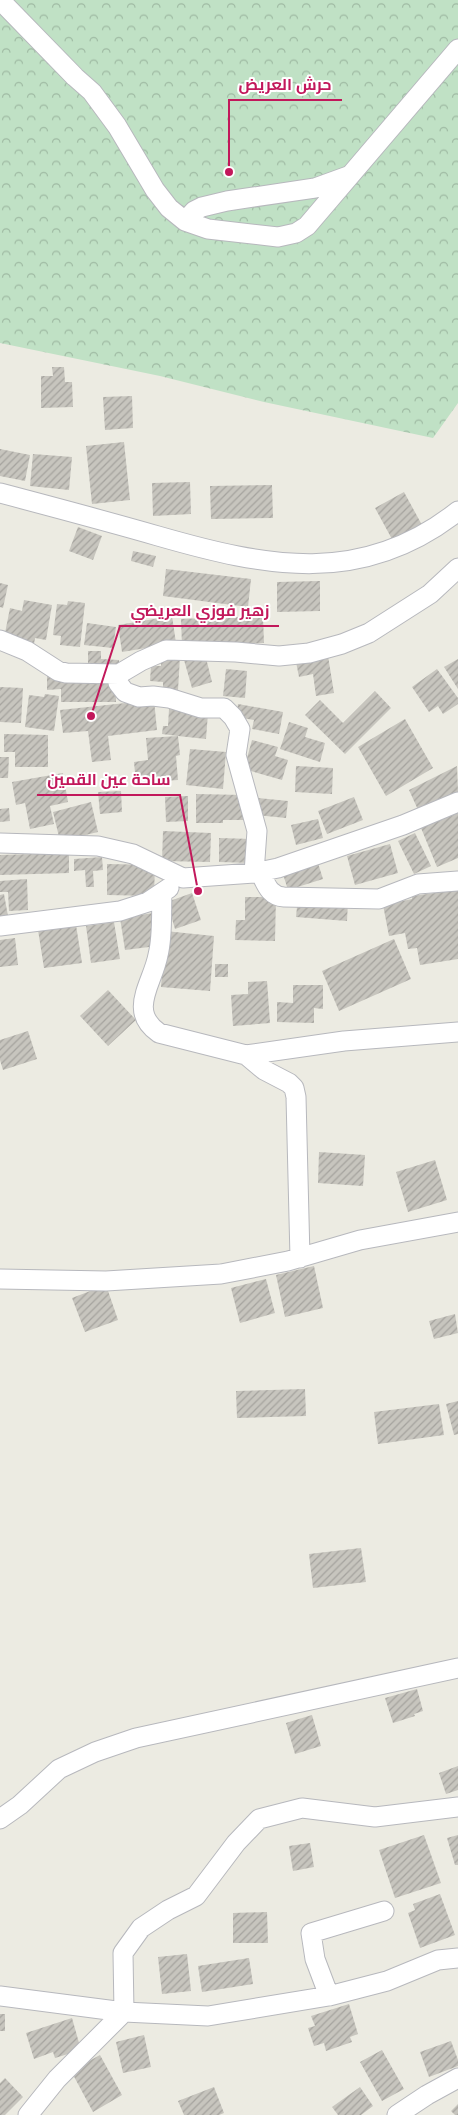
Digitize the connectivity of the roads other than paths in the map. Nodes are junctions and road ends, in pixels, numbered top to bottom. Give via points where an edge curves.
1 (0, 0) edge
2 (458, 49) edge
3 (349, 176) junction
4 (185, 221) junction
5 (0, 493) edge
6 (458, 511) edge
7 (458, 568) edge
8 (0, 640) edge
9 (119, 674) junction
10 (458, 802) edge
11 (0, 843) edge
12 (257, 872) junction
13 (183, 878) junction
14 (458, 881) edge
15 (162, 893) junction
16 (0, 926) edge
17 (458, 1032) edge
18 (246, 1055) junction
19 (458, 1222) edge
20 (300, 1258) junction
21 (0, 1279) edge
22 (458, 1668) edge
23 (458, 1807) edge
24 (0, 1819) edge
25 (384, 1911) dead end
26 (458, 1944) edge
27 (458, 1958) edge
28 (438, 1960) junction
29 (0, 1996) edge
30 (329, 1996) junction
31 (124, 2012) junction
32 (458, 2078) edge
33 (28, 2115) edge
34 (397, 2115) edge

1 - 4 street via 92,92 117,126 155,190
2 - 3 street
3 - 4 street via 315,188 202,208
3 - 4 street via 313,221 287,236 208,229
5 - 6 street via 212,551 295,564 337,563 385,553 432,529
7 - 9 street via 430,594 369,632 342,644 310,653 279,656 166,650
8 - 9 street via 27,651 58,671
9 - 12 street via 118,683 125,692 139,697 169,698 201,708 224,708 234,717 240,729 236,755 257,832
10 - 12 street via 403,825 278,868
11 - 13 street via 98,846 134,854
12 - 13 street
12 - 14 street via 270,892 284,897 379,899 418,884
13 - 15 street
15 - 16 street via 120,912
15 - 18 street via 159,955 144,997 146,1020 151,1028 168,1036
17 - 18 street via 344,1041
18 - 20 street via 264,1070 285,1080 295,1092
19 - 20 street via 360,1240
20 - 21 street via 221,1274 106,1281
22 - 24 street via 136,1738 95,1752 60,1769
23 - 31 street via 375,1817 302,1808 259,1819 236,1843 196,1896 141,1928 124,1953
25 - 30 street via 311,1934 315,1959
26 - 28 street
27 - 28 street
28 - 30 street via 387,1981
29 - 31 street
30 - 31 street via 208,2016
31 - 33 street via 57,2079
32 - 34 street

